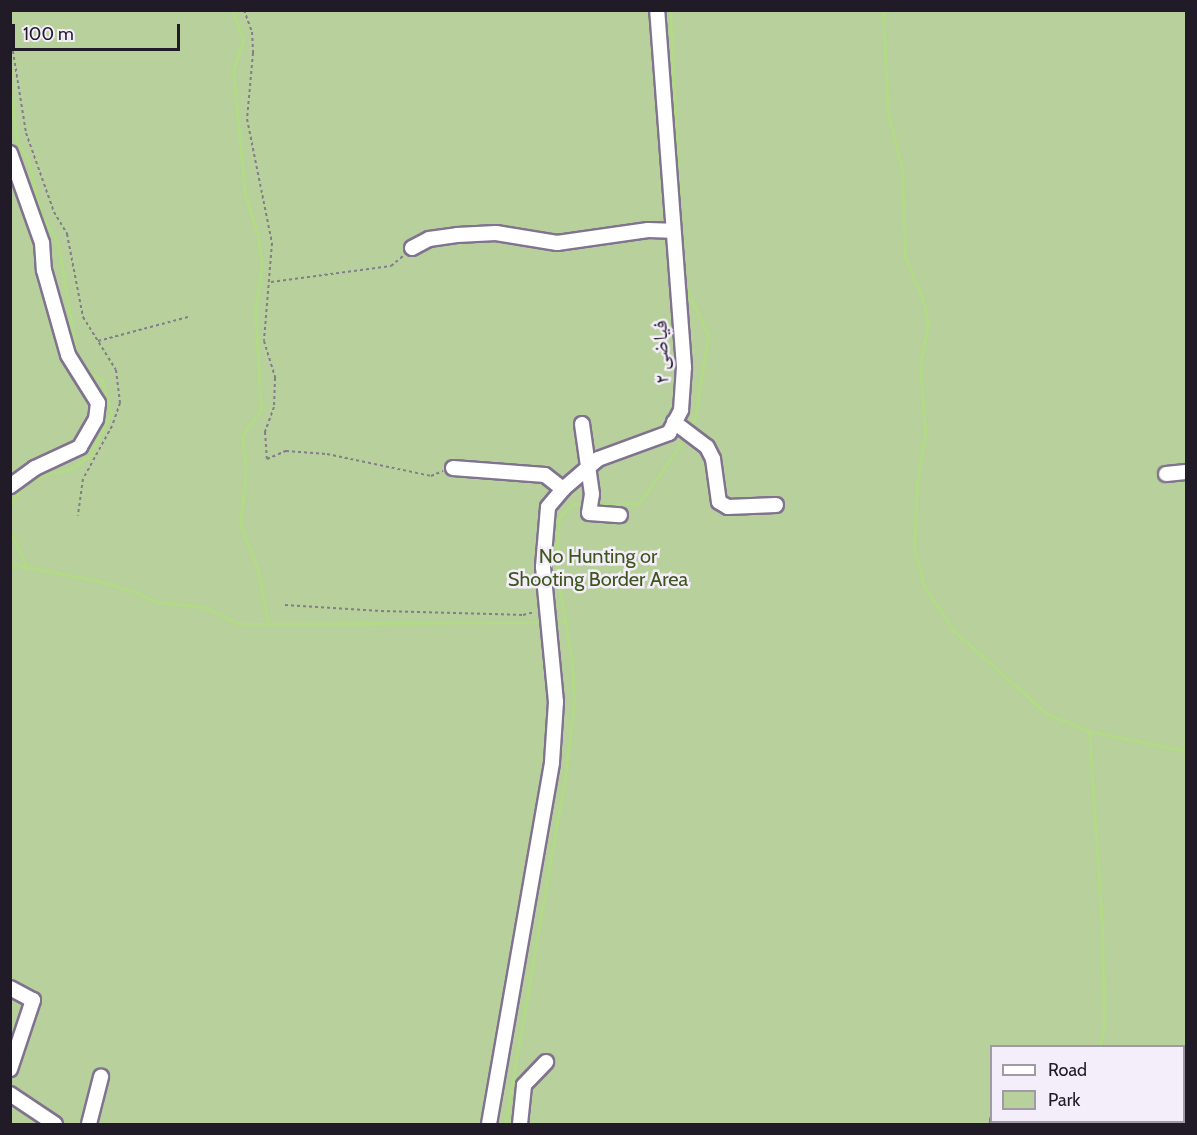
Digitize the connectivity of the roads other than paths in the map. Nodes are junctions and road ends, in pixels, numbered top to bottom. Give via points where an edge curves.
1 (657, 10) edge
2 (10, 153) edge
3 (671, 231) junction
4 (412, 248) road end
5 (582, 424) dead end
6 (679, 427) junction
7 (453, 468) road end
8 (587, 468) junction
9 (1186, 472) edge
10 (1166, 474) dead end
11 (10, 486) edge
12 (563, 489) junction
13 (776, 505) dead end
14 (620, 515) dead end
15 (10, 988) edge
16 (546, 1062) dead end
17 (10, 1069) edge
18 (101, 1077) dead end
19 (10, 1094) edge
20 (55, 1125) edge
21 (89, 1125) edge
22 (489, 1125) edge
23 (520, 1125) edge

1 - 3 street, فیاضی ۲
2 - 11 street via 42,243 44,270 68,355 98,403 96,419 80,447 34,468
3 - 4 street via 648,230 557,243 496,233 457,235 429,239
3 - 6 street, فیاضی ۲ via 684,367
5 - 8 street
6 - 8 street via 598,459
6 - 13 street via 713,459 719,502 728,507
7 - 12 street via 545,475
8 - 12 street
8 - 14 street via 589,513
9 - 10 street
12 - 22 street via 548,507 545,529 547,619 556,702 552,762
15 - 17 street via 33,1000
16 - 23 street via 524,1085
18 - 21 street
19 - 20 street

